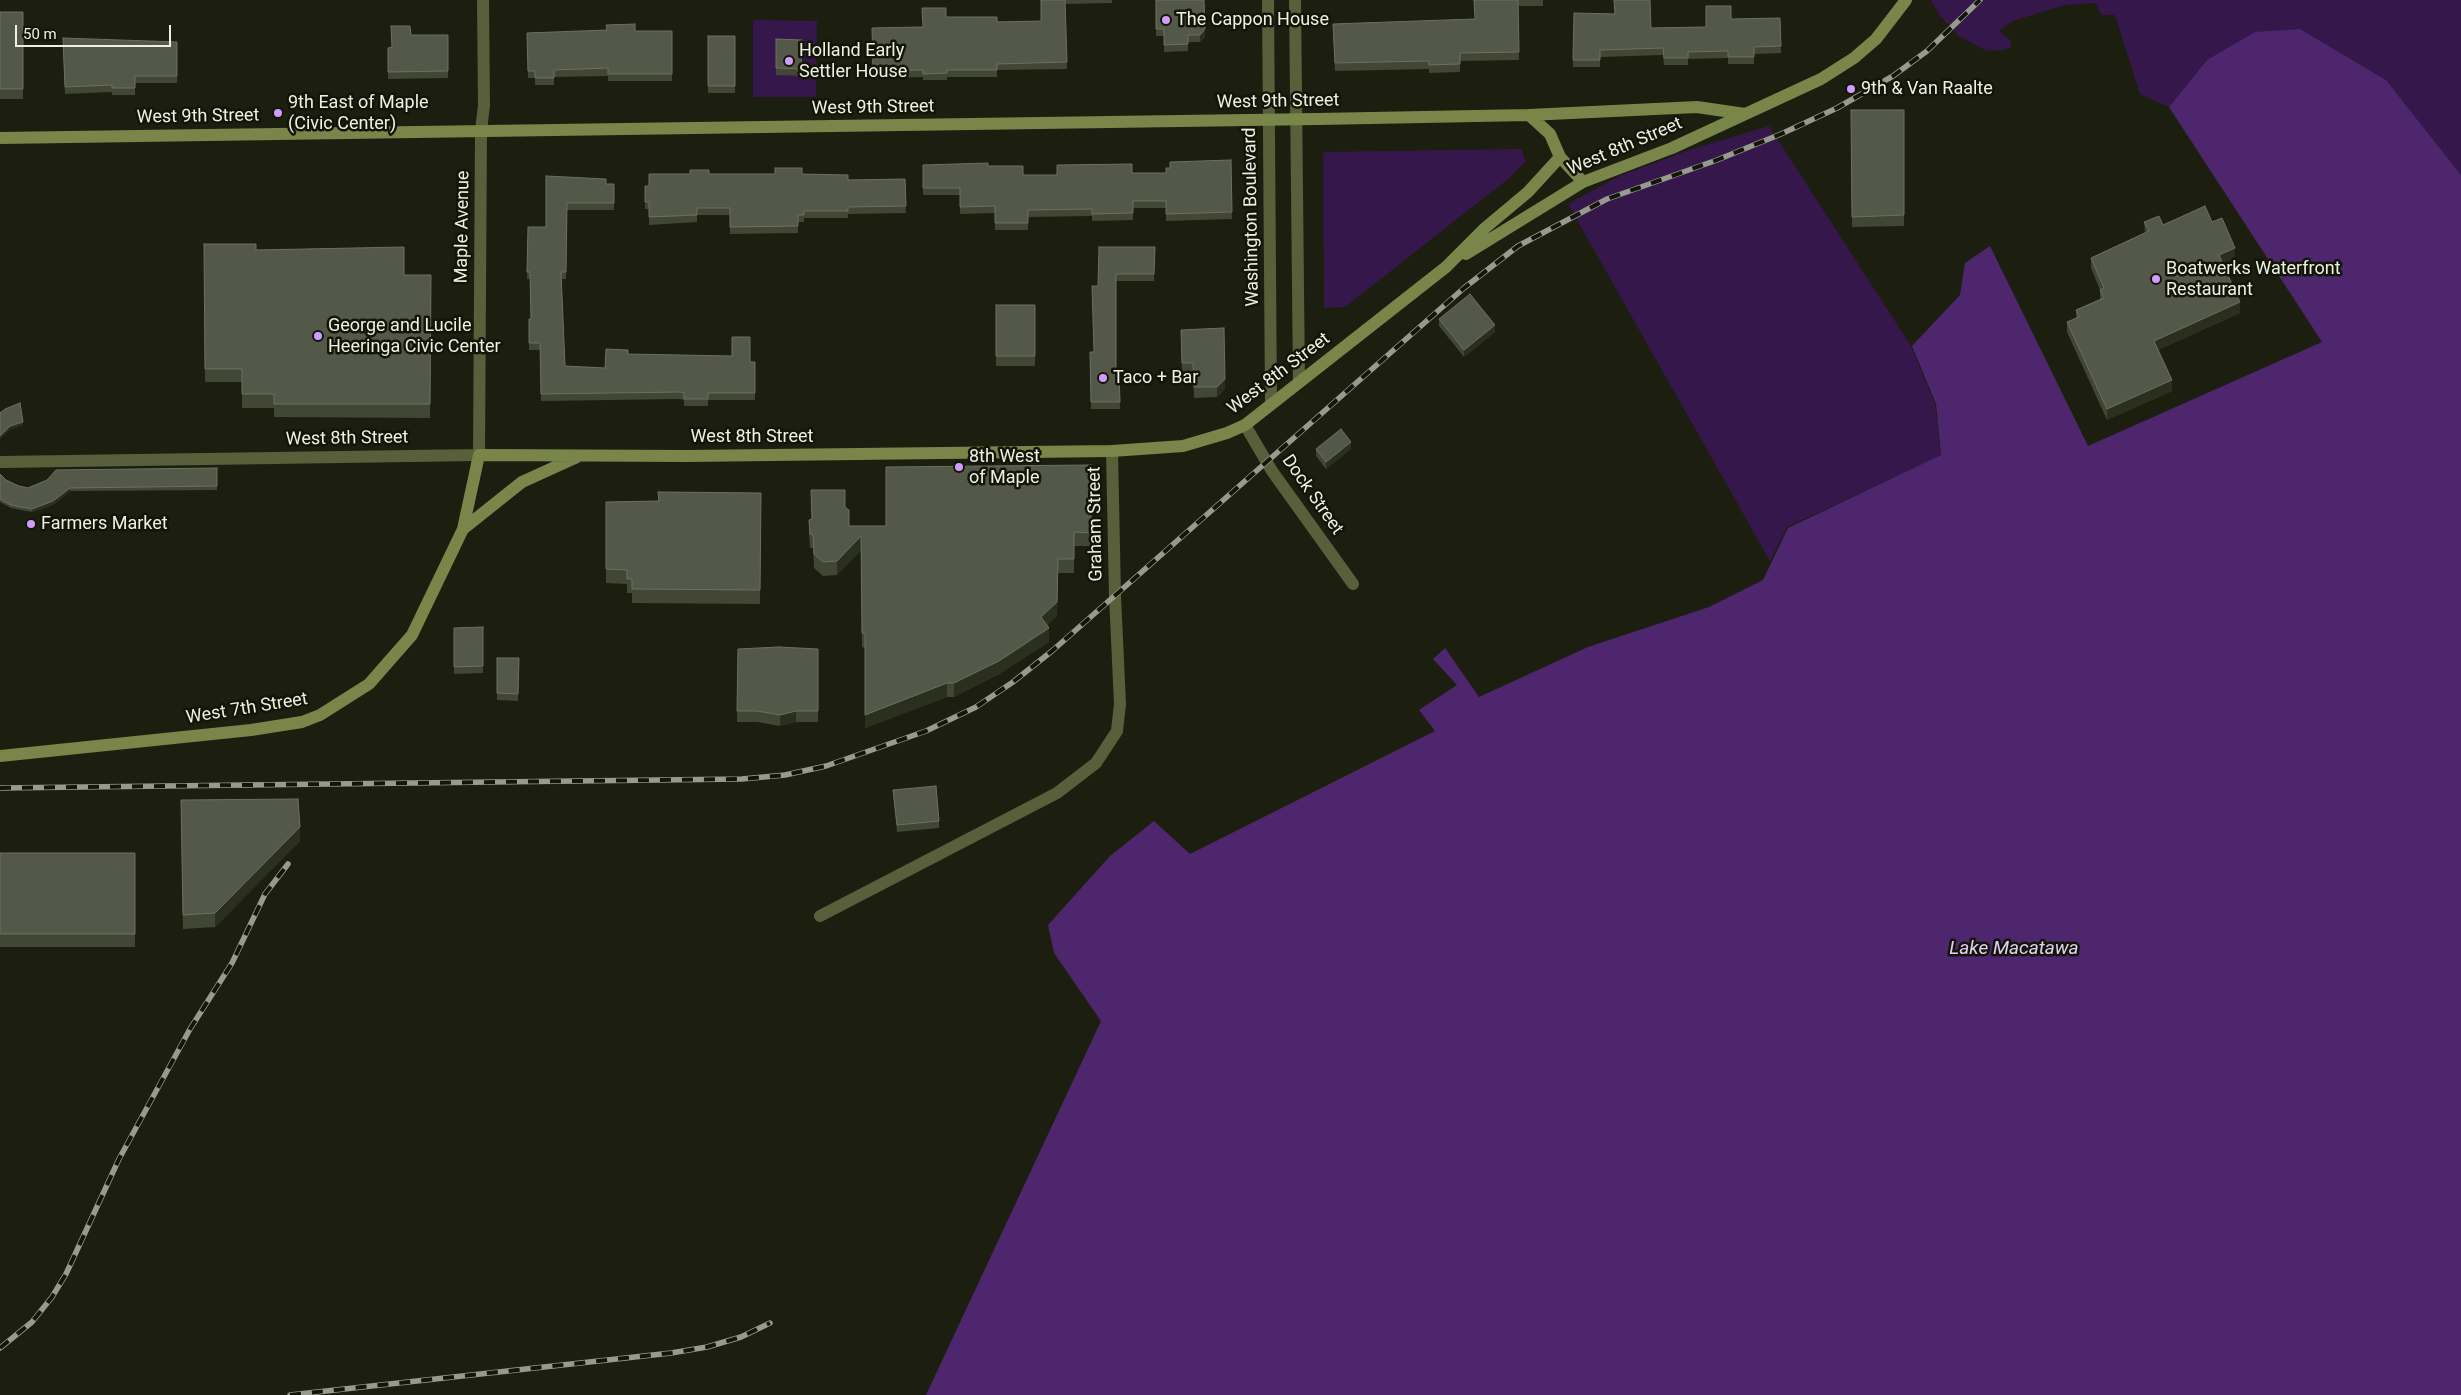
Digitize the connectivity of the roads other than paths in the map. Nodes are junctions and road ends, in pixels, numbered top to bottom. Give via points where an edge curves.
1 (483, 0) edge
2 (1268, 0) edge
3 (1295, 0) edge
4 (1906, 0) edge
5 (1745, 114) junction
6 (1529, 115) junction
7 (1268, 120) junction
8 (1296, 120) junction
9 (481, 131) junction
10 (0, 138) edge
11 (1560, 157) junction
12 (1583, 182) junction
13 (1446, 267) junction
14 (1299, 382) junction
15 (1271, 404) junction
16 (1245, 425) junction
17 (1112, 451) junction
18 (479, 455) junction
19 (582, 456) junction
20 (0, 462) edge
21 (462, 529) junction
22 (1352, 584) dead end
23 (0, 756) edge
24 (820, 916) dead end

1 - 9 street, Maple Avenue via 484,105
2 - 7 street, Washington Boulevard
3 - 8 street
4 - 5 street, West 8th Street via 1866,48 1821,79
5 - 6 street, West 9th Street via 1697,107
5 - 12 street, West 8th Street via 1672,148
6 - 8 street, West 9th Street
6 - 11 street via 1550,134
7 - 8 street, West 9th Street
7 - 9 street, West 9th Street
7 - 15 street, Washington Boulevard
8 - 14 street
9 - 10 street, West 9th Street
9 - 18 street, Maple Avenue
11 - 12 street
11 - 13 street, West 8th Street via 1528,192
12 - 13 street, West 8th Street
13 - 14 street, West 8th Street
14 - 15 street, West 8th Street
15 - 16 street, West 8th Street
16 - 17 street, West 8th Street via 1183,446
16 - 22 street, Dock Street via 1272,471
17 - 19 street, West 8th Street
17 - 24 street, Graham Street via 1120,704 1116,731 1096,763 1057,793
18 - 19 street, West 8th Street
18 - 20 street, West 8th Street
18 - 21 street, West 7th Street
19 - 21 street, West 7th Street via 522,482
21 - 23 street, West 7th Street via 412,635 368,684 320,715 302,722 251,730

